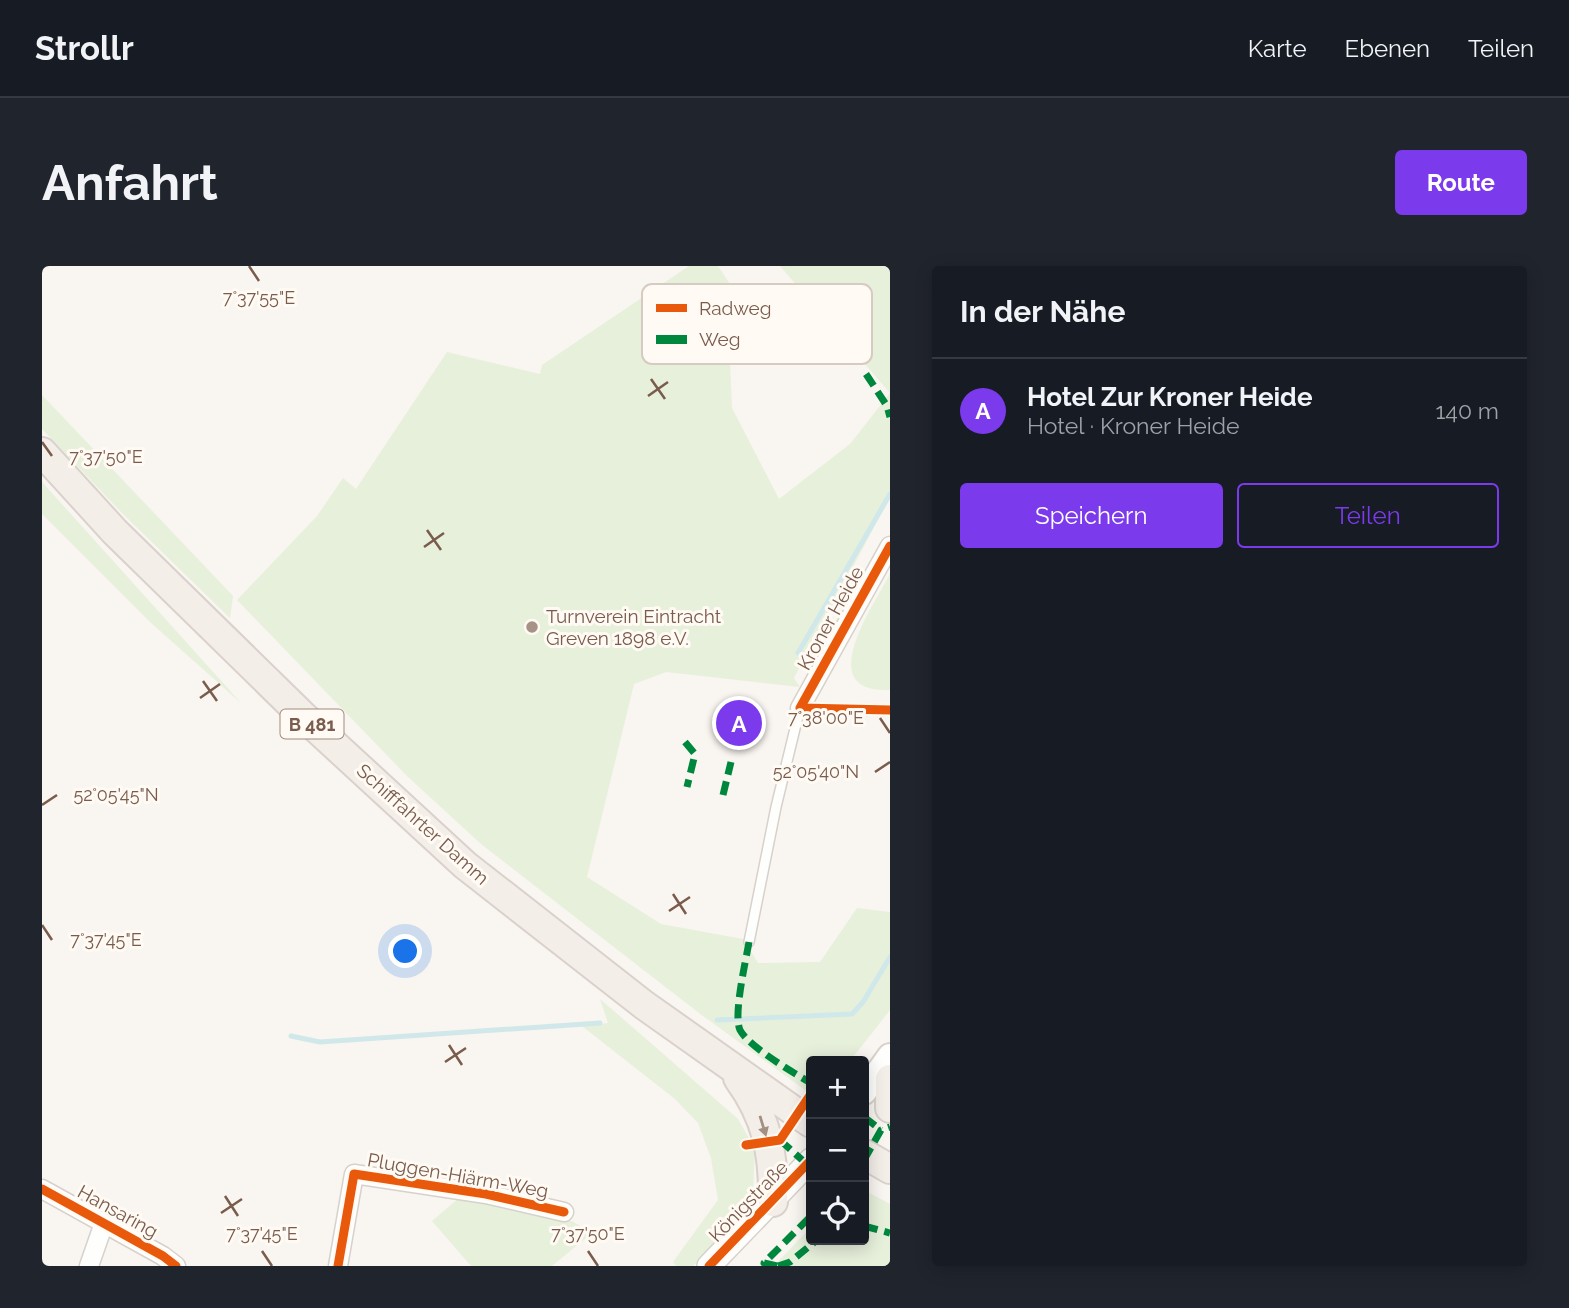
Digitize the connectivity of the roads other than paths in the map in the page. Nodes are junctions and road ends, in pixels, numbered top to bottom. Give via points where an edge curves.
1 (42, 452) edge
2 (890, 546) edge
3 (800, 708) junction
4 (890, 710) edge
5 (749, 942) dead end
6 (890, 1056) edge
7 (730, 1067) junction
8 (890, 1079) edge
9 (869, 1085) edge
10 (890, 1108) edge
11 (806, 1120) edge
12 (869, 1157) edge
13 (806, 1166) edge
14 (890, 1169) edge
15 (42, 1189) edge
16 (773, 1202) junction
17 (564, 1212) dead end
18 (104, 1223) junction
19 (89, 1266) edge
20 (176, 1266) edge
21 (338, 1266) edge
22 (709, 1266) edge

1 - 7 main road, Schifffahrter Damm / B 481 via 115,533 465,865
2 - 3 street, Kroner Heide
3 - 4 lane
3 - 5 lane
6 - 9 main road
7 - 11 main road, Schifffahrter Damm / B 481
7 -> 16 main road, B 481 via 764,1121 774,1175
8 - 10 main road
12 - 14 main road
13 - 16 street, Königstraße
15 - 18 street, Hansaring
16 - 22 street, Königstraße
17 - 21 street, Pluggen-Hiärm-Weg via 486,1194 354,1174
18 - 19 street
18 - 20 street, Hansaring

